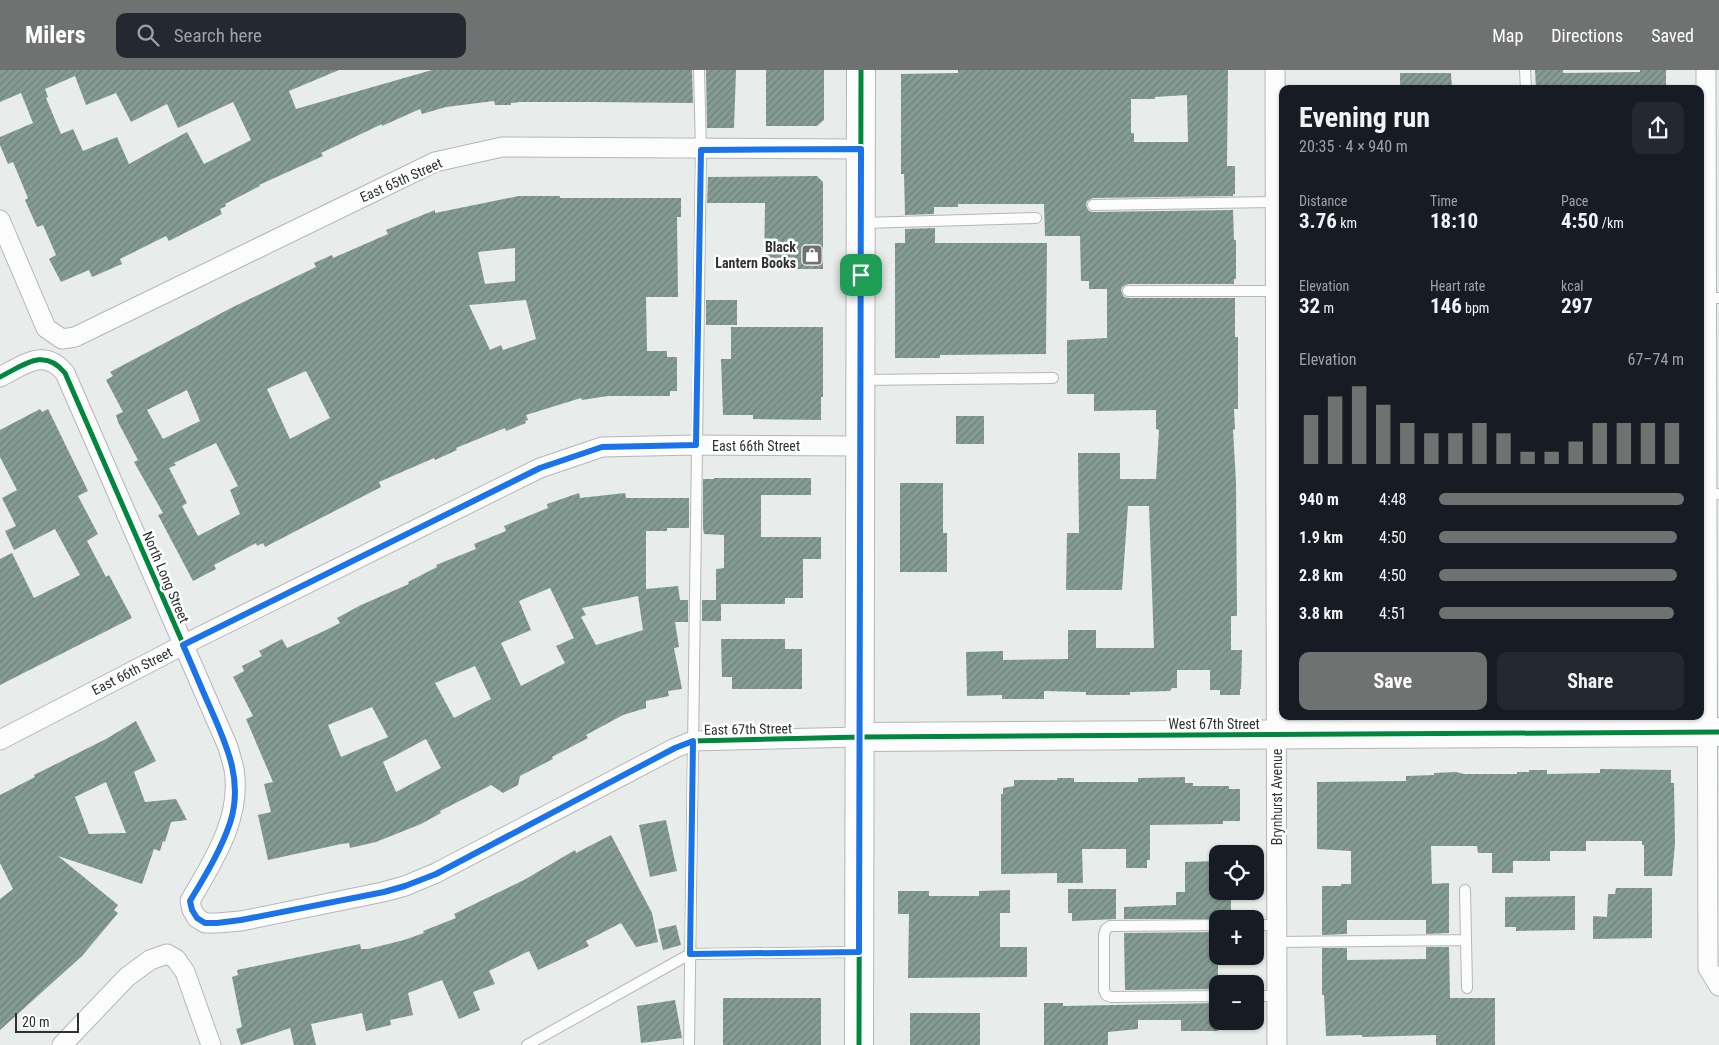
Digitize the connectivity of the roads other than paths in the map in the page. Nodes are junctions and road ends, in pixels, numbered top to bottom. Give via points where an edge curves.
1 (699, 70) edge
2 (861, 70) edge
3 (1275, 70) edge
4 (1526, 70) edge
5 (1706, 70) edge
6 (1526, 85) edge
7 (1704, 94) edge
8 (1704, 125) edge
9 (861, 149) junction
10 (701, 150) junction
11 (1276, 202) junction
12 (1093, 206) dead end
13 (1036, 218) dead end
14 (0, 220) edge
15 (861, 223) junction
16 (1279, 243) edge
17 (1128, 291) dead end
18 (1276, 291) junction
19 (1713, 298) edge
20 (1279, 348) edge
21 (0, 377) edge
22 (1052, 378) dead end
23 (860, 380) junction
24 (1279, 408) edge
25 (696, 445) junction
26 (860, 446) junction
27 (1713, 494) edge
28 (1704, 519) edge
29 (1704, 525) edge
30 (1713, 556) edge
31 (1279, 559) edge
32 (183, 645) junction
33 (1713, 732) edge
34 (1277, 735) junction
35 (860, 737) junction
36 (0, 740) edge
37 (693, 741) junction
38 (1465, 890) dead end
39 (197, 918) joint
40 (1209, 925) edge
41 (1264, 929) edge
42 (1277, 934) junction
43 (1466, 940) junction
44 (859, 952) junction
45 (690, 954) junction
46 (1719, 986) edge
47 (1467, 988) dead end
48 (1209, 996) edge
49 (1264, 996) edge
50 (1278, 996) junction
51 (62, 1045) edge
52 (211, 1045) edge
53 (527, 1045) edge
54 (689, 1045) edge
55 (858, 1045) edge
56 (1277, 1045) edge

1 - 10 lane
2 - 9 main road
3 - 11 street, Brynhurst Avenue
4 - 6 lane
5 - 7 street
8 - 19 street
9 - 10 street, East 65th Street
9 - 15 main road
10 - 14 street, East 65th Street via 502,147 435,162 75,337 62,339 46,328
10 - 25 lane
11 - 12 lane
11 - 16 street, Brynhurst Avenue
13 - 15 lane
15 - 23 main road
16 - 18 street, Brynhurst Avenue
17 - 18 lane
18 - 20 street, Brynhurst Avenue
19 - 27 street
20 - 24 street, Brynhurst Avenue
21 - 32 street, North Long Street via 33,360 54,362 65,373
22 - 23 lane
23 - 26 main road
24 - 31 street, Brynhurst Avenue
25 - 26 street, East 66th Street
25 - 32 street, East 66th Street via 602,447 540,468
25 - 37 lane
26 - 35 main road
27 - 28 street
29 - 30 street
30 - 33 street
31 - 34 street, Brynhurst Avenue
32 - 36 street, East 66th Street
32 - 39 street, North Long Street via 228,747 234,769 230,821 220,847 190,901
33 - 34 main road, West 67th Street
33 - 46 street via 1708,968
34 - 35 main road, West 67th Street
34 - 42 street, Brynhurst Avenue
35 - 37 street, East 67th Street
35 - 44 main road
37 - 39 street, East 67th Street via 436,874 405,886 241,920 205,923
37 - 45 lane
38 - 43 lane
40 - 48 lane via 1110,926 1104,935 1106,995
41 - 42 lane
42 - 43 lane
42 - 50 street, Brynhurst Avenue
43 - 47 lane
44 - 45 lane
44 - 55 main road
45 - 53 lane
45 - 54 lane
49 - 50 lane
50 - 56 street, Brynhurst Avenue
51 - 52 street via 127,977 150,960 167,954 176,959 184,972

